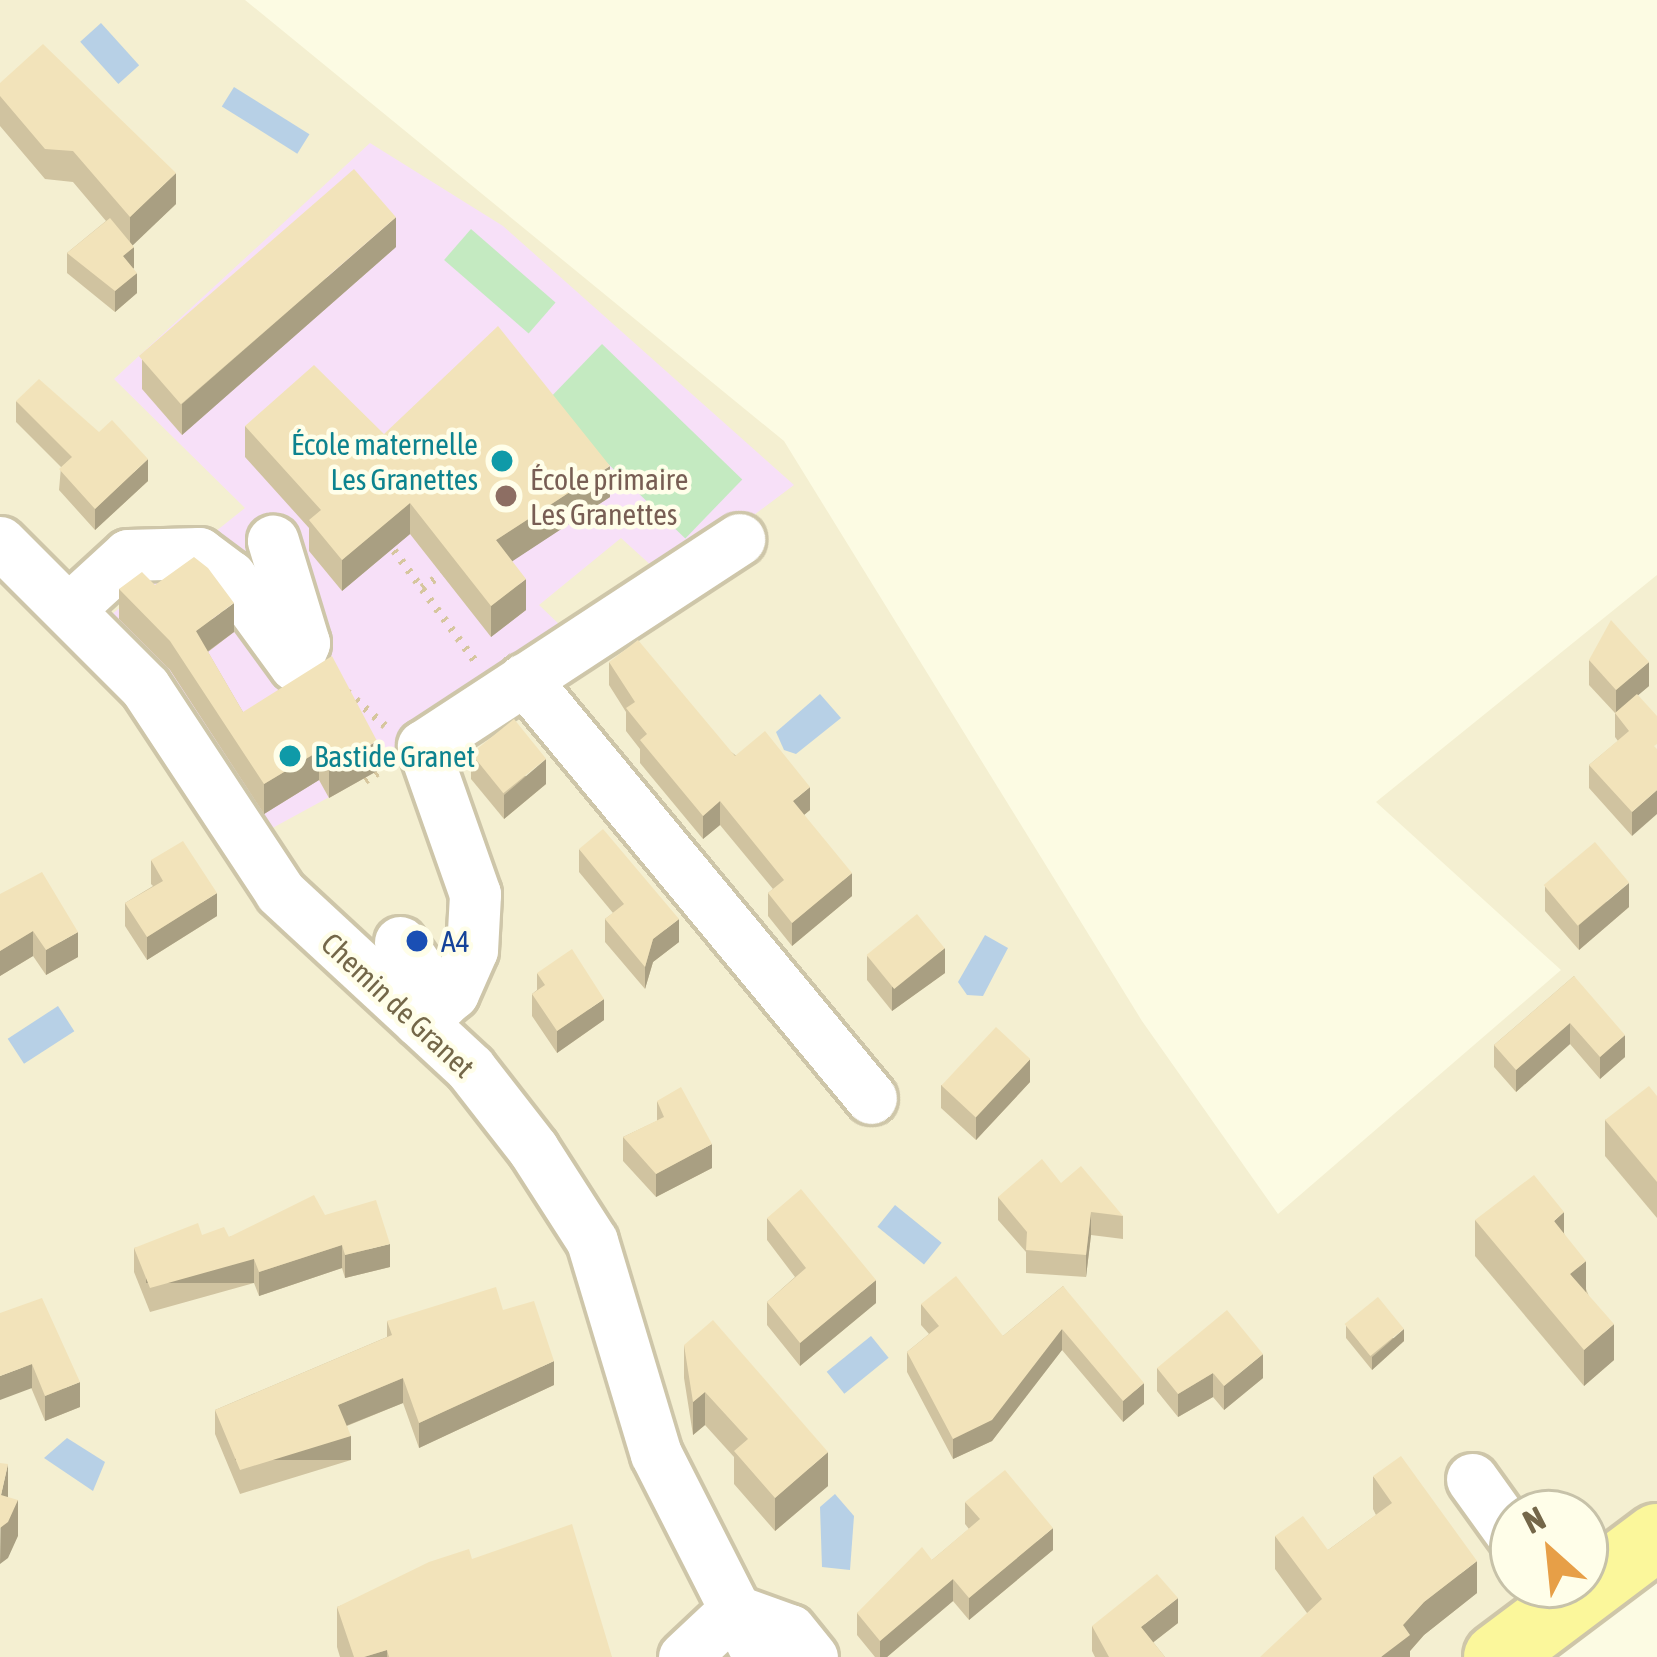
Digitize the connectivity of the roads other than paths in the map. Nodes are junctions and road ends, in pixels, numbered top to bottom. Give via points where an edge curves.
1 (739, 539) dead end
2 (273, 541) dead end
3 (0, 542) edge
4 (69, 609) junction
5 (506, 680) junction
6 (400, 942) dead end
7 (431, 1012) junction
8 (871, 1098) dead end
9 (1472, 1479) dead end
10 (1489, 1503) edge
11 (1657, 1537) edge
12 (1657, 1583) edge
13 (734, 1610) junction
14 (1551, 1626) edge
15 (684, 1657) edge
16 (759, 1657) edge
17 (812, 1657) edge
18 (1497, 1657) edge

1 - 5 street
2 - 4 street via 304,643 295,665 230,576 199,553 128,555
3 - 4 street, Chemin de Granet
4 - 7 street, Chemin de Granet via 145,687 280,892
5 - 7 street via 420,756 475,894 472,950
5 - 8 street
6 - 7 street
7 - 13 street, Chemin de Granet via 592,1241 656,1454
9 - 10 street
11 - 14 main road
12 - 14 main road
13 - 15 street
13 - 16 street, Chemin de Granet
13 - 17 street via 790,1630
14 - 18 main road

